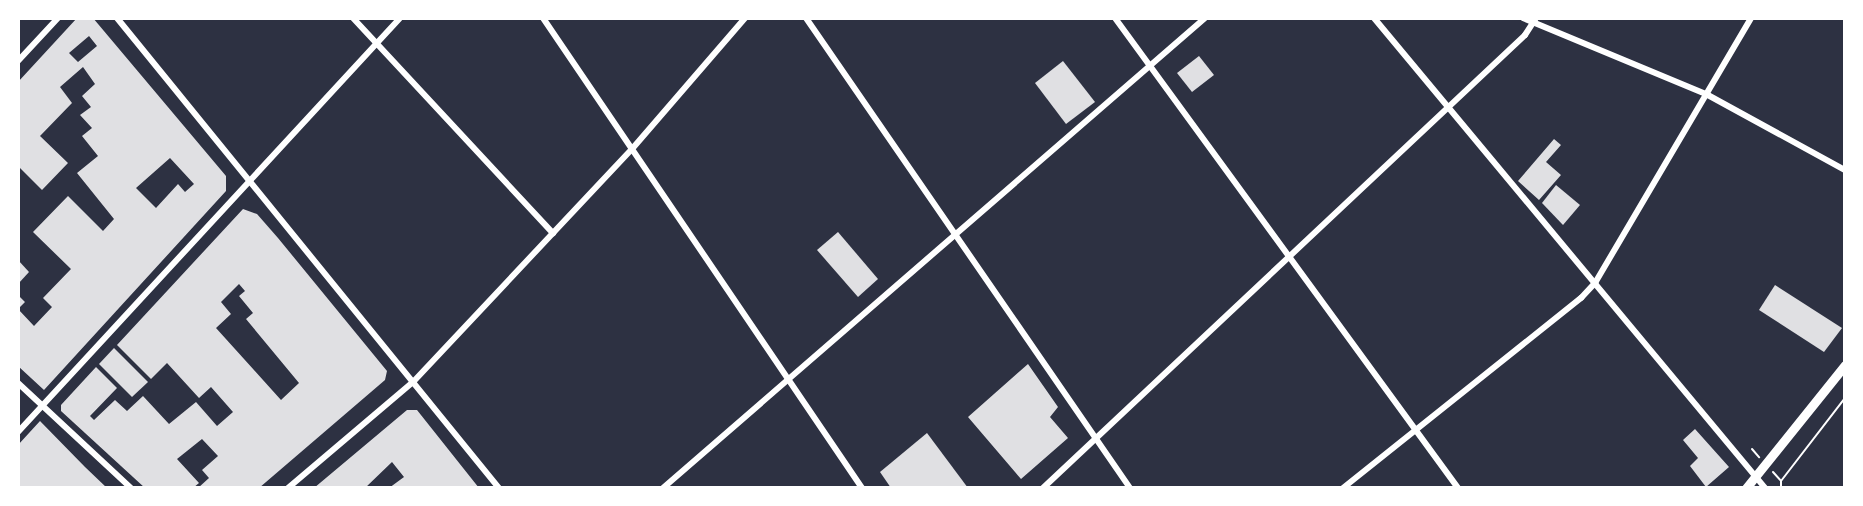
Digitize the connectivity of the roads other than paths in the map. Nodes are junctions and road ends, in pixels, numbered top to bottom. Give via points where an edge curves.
1 (57, 18) edge
2 (117, 18) edge
3 (353, 18) edge
4 (400, 18) edge
5 (543, 18) edge
6 (745, 18) edge
7 (806, 18) edge
8 (1115, 18) edge
9 (1205, 18) edge
10 (1374, 18) edge
11 (1523, 18) edge
12 (1750, 18) edge
13 (1535, 20) edge
14 (377, 43) junction
15 (18, 61) edge
16 (1149, 65) junction
17 (1706, 94) junction
18 (1448, 107) junction
19 (632, 149) junction
20 (1845, 171) edge
21 (252, 182) junction
22 (553, 233) junction
23 (955, 234) junction
24 (1288, 259) junction
25 (1594, 283) junction
26 (1845, 365) edge
27 (787, 379) junction
28 (414, 381) junction
29 (18, 383) edge
30 (42, 406) junction
31 (1414, 431) junction
32 (18, 432) edge
33 (1096, 440) junction
34 (1756, 478) junction
35 (131, 488) edge
36 (288, 488) edge
37 (499, 488) edge
38 (663, 488) edge
39 (862, 488) edge
40 (1043, 488) edge
41 (1130, 488) edge
42 (1343, 488) edge
43 (1458, 488) edge
44 (1746, 488) edge
45 (1765, 488) edge

1 - 15 street
2 - 21 street
3 - 14 street
4 - 14 street
5 - 19 street
6 - 19 street
7 - 23 street
8 - 16 street
9 - 16 street
10 - 18 street
11 - 13 street
12 - 17 street
13 - 17 street
13 - 18 street
14 - 21 street
14 - 22 street
16 - 23 street
16 - 24 street
17 - 20 street
17 - 25 street
18 - 24 street
18 - 25 street
19 - 22 street
19 - 27 street
21 - 28 street
21 - 30 street
22 - 28 street
23 - 27 street
23 - 33 street
24 - 31 street
24 - 33 street
25 - 31 street via 1581,298
25 - 34 street
26 - 34 main road
27 - 38 street
27 - 39 street
28 - 36 street
28 - 37 street
29 - 30 street
30 - 32 street
30 - 35 street
31 - 42 street
31 - 43 street
33 - 40 street
33 - 41 street
34 - 44 main road
34 - 45 street

